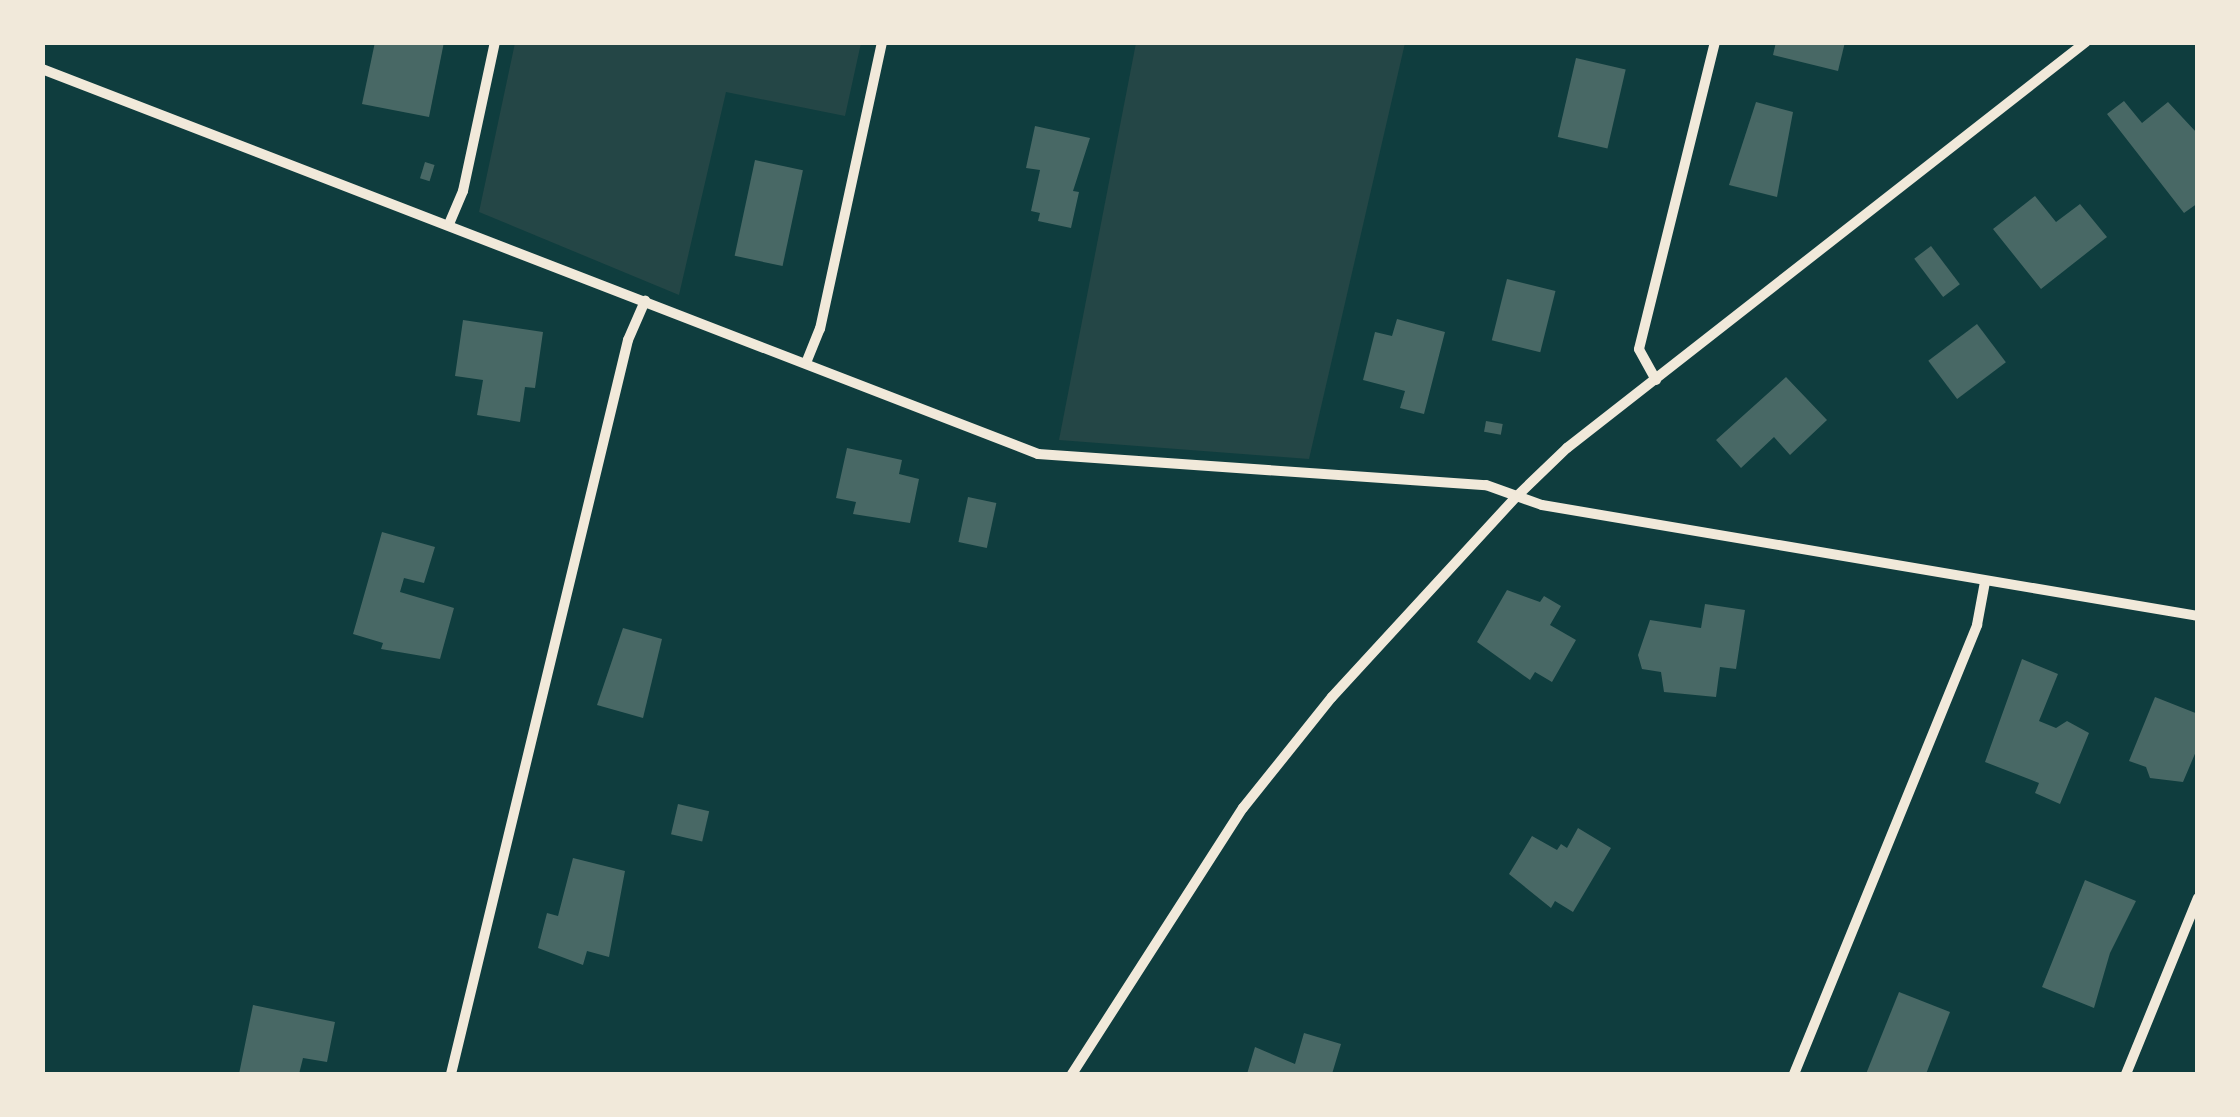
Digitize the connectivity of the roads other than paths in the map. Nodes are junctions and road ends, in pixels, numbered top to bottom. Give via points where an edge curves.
1 (495, 42) edge
2 (882, 42) edge
3 (1716, 42) edge
4 (2086, 42) edge
5 (42, 69) edge
6 (449, 224) junction
7 (645, 301) junction
8 (806, 363) junction
9 (1656, 380) junction
10 (1516, 496) junction
11 (1986, 582) junction
12 (2198, 616) edge
13 (2198, 898) edge
14 (451, 1074) edge
15 (1072, 1074) edge
16 (1794, 1074) edge
17 (2126, 1074) edge

1 - 6 street via 463,192
2 - 8 street via 820,329
3 - 9 street via 1639,349
4 - 9 street
5 - 6 street
6 - 7 street
7 - 8 street
7 - 14 street via 628,340
8 - 10 street via 1038,454 1486,485
9 - 10 street
10 - 11 street
10 - 15 street via 1332,697 1243,808
11 - 12 street
11 - 16 street via 1978,625
13 - 17 street

